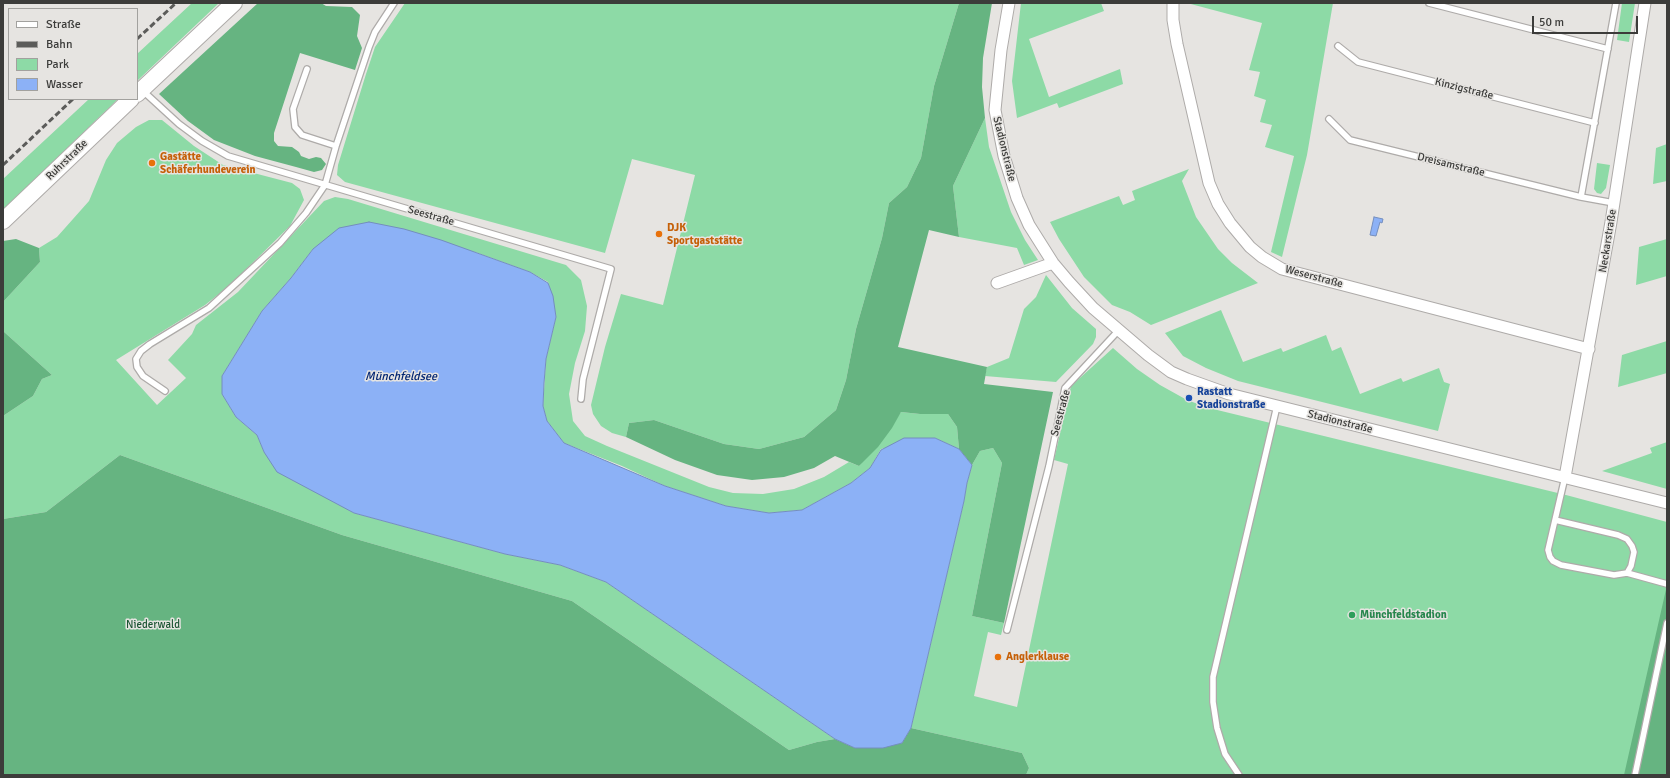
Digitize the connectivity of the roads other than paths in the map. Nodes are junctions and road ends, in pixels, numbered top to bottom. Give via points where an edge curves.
1 (234, 3) edge
2 (394, 3) edge
3 (1009, 3) edge
4 (1174, 3) edge
5 (1429, 3) edge
6 (1616, 3) edge
7 (1645, 3) edge
8 (1338, 46) dead end
9 (1608, 49) junction
10 (307, 69) dead end
11 (138, 93) edge
12 (138, 95) edge
13 (131, 100) edge
14 (1329, 119) dead end
15 (1595, 123) junction
16 (336, 146) junction
17 (325, 185) junction
18 (1581, 198) junction
19 (1614, 203) junction
20 (3, 221) edge
21 (1053, 263) junction
22 (997, 283) dead end
23 (1118, 331) junction
24 (1589, 348) junction
25 (165, 391) dead end
26 (581, 399) dead end
27 (1277, 406) junction
28 (1565, 477) junction
29 (1667, 502) edge
30 (1555, 520) junction
31 (1627, 573) junction
32 (1667, 584) edge
33 (1667, 622) edge
34 (1008, 630) dead end
35 (1239, 775) edge
36 (1635, 775) edge

1 - 11 street, Ruhrstraße
2 - 16 lane via 375,32
3 - 21 street, Stadionstraße via 995,110 1004,156 1017,198
4 - 24 street, Weserstraße via 1177,44 1209,183 1230,223 1262,257 1282,269
5 - 9 lane
6 - 9 lane
7 - 19 street, Neckarstraße
8 - 15 lane, Kinzigstraße via 1358,62
9 - 15 lane
10 - 16 lane via 293,109 295,127 302,134
12 - 17 lane, Seestraße via 202,141 228,156
13 - 20 street, Ruhrstraße
14 - 18 lane, Dreisamstraße via 1350,140
15 - 18 lane
16 - 17 lane
17 - 25 lane via 306,213 280,243 243,278 209,308 141,351 136,359 137,367 143,376
17 - 26 lane, Seestraße via 611,269 583,379
18 - 19 lane, Dreisamstraße
19 - 24 street, Neckarstraße
21 - 22 street
21 - 23 street, Stadionstraße via 1074,288
23 - 27 street, Stadionstraße via 1171,372 1229,394
23 - 34 lane, Seestraße via 1065,388 1049,466
24 - 28 street, Neckarstraße
27 - 28 street, Stadionstraße
27 - 35 lane via 1213,677 1217,728 1225,754
28 - 29 street, Stadionstraße
28 - 30 lane
30 - 31 lane via 1627,539 1634,552
30 - 31 lane via 1548,550 1553,562 1614,575
31 - 32 lane
33 - 36 lane

